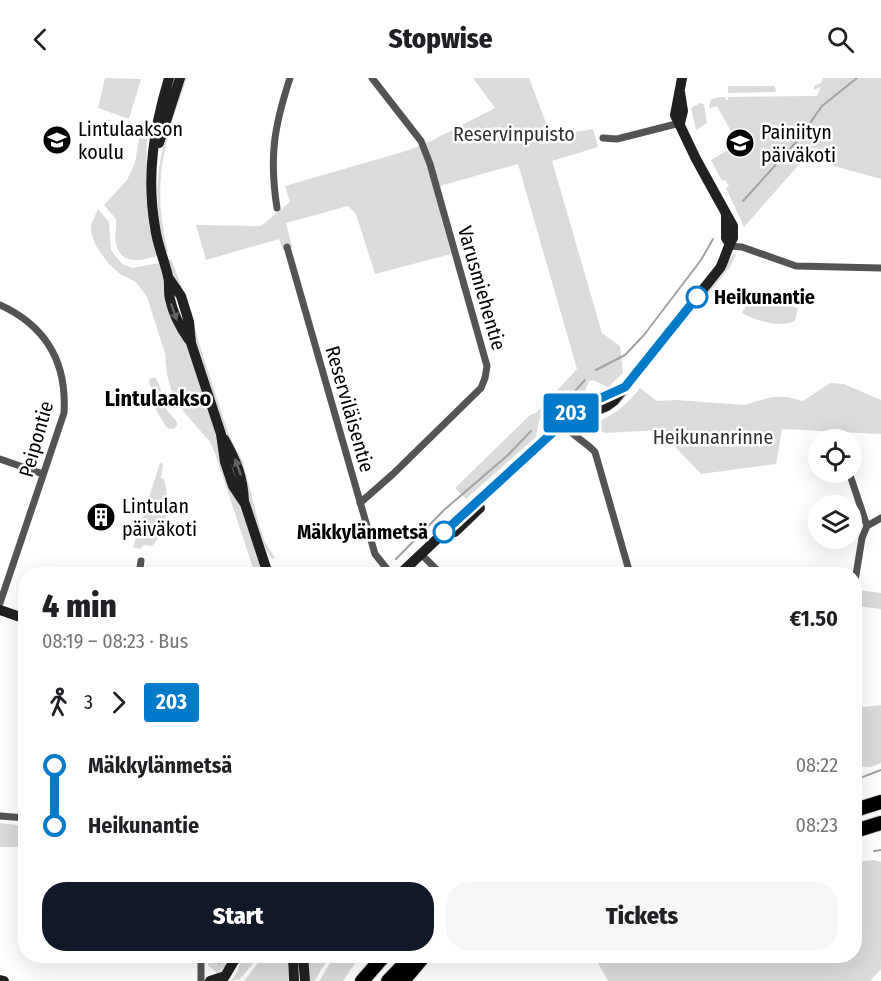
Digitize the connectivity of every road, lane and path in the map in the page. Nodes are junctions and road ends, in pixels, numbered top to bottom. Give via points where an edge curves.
1 (169, 78) edge
2 (180, 78) edge
3 (290, 78) edge
4 (372, 78) edge
5 (682, 78) edge
6 (680, 123) junction
7 (603, 138) dead end
8 (153, 160) junction
9 (277, 208) dead end
10 (729, 244) junction
11 (287, 247) dead end
12 (881, 268) edge
13 (0, 305) edge
14 (562, 424) junction
15 (0, 459) edge
16 (43, 474) junction
17 (853, 483) edge
18 (360, 503) junction
19 (881, 519) edge
20 (867, 526) junction
21 (424, 557) junction
22 (141, 561) dead end
23 (140, 567) edge
24 (266, 567) edge
25 (385, 567) edge
26 (410, 567) edge
27 (414, 567) edge
28 (434, 567) edge
29 (628, 567) edge
30 (857, 567) edge
31 (0, 603) edge
32 (0, 610) edge
33 (18, 616) edge
34 (881, 802) edge
35 (862, 808) edge
36 (0, 816) edge
37 (18, 817) edge
38 (881, 823) edge
39 (862, 829) edge
40 (201, 963) edge
41 (233, 963) edge
42 (297, 963) edge
43 (300, 963) edge
44 (378, 963) edge
45 (405, 963) edge
46 (418, 963) edge
47 (223, 979) edge
48 (201, 981) edge
49 (210, 981) edge
50 (294, 981) edge
51 (305, 981) edge
52 (362, 981) edge
53 (388, 981) edge
54 (404, 981) edge

1 - 8 street via 154,133
2 - 8 street
3 - 9 street via 275,128 272,155
4 - 18 street, Varusmiehentie via 421,141 430,164 487,372 480,388
5 - 6 street via 675,111
6 - 7 street via 617,139
6 - 10 street via 734,231
8 - 24 street via 154,227 170,298 179,325 191,343 221,434 233,486 245,504
10 - 12 street via 796,266
10 - 14 street via 720,268 625,387 572,411
11 - 18 street, Reserviläisentie
13 - 16 street, Peipontie via 15,312 45,338 63,379 64,413
14 - 21 street via 502,480 469,519
14 - 29 street via 595,452
15 - 16 street
16 - 31 street, Peipontie
17 - 20 street
18 - 25 street, Reserviläisentie via 375,554
19 - 20 street
20 - 30 street
21 - 26 street
21 - 27 street
21 - 28 street
22 - 23 street
32 - 33 street
34 - 35 highway
36 - 37 street
38 - 39 highway
40 - 48 street
41 - 47 street
42 - 50 street
43 - 51 street
44 - 52 highway
45 - 53 highway
46 - 54 highway
47 - 49 street

